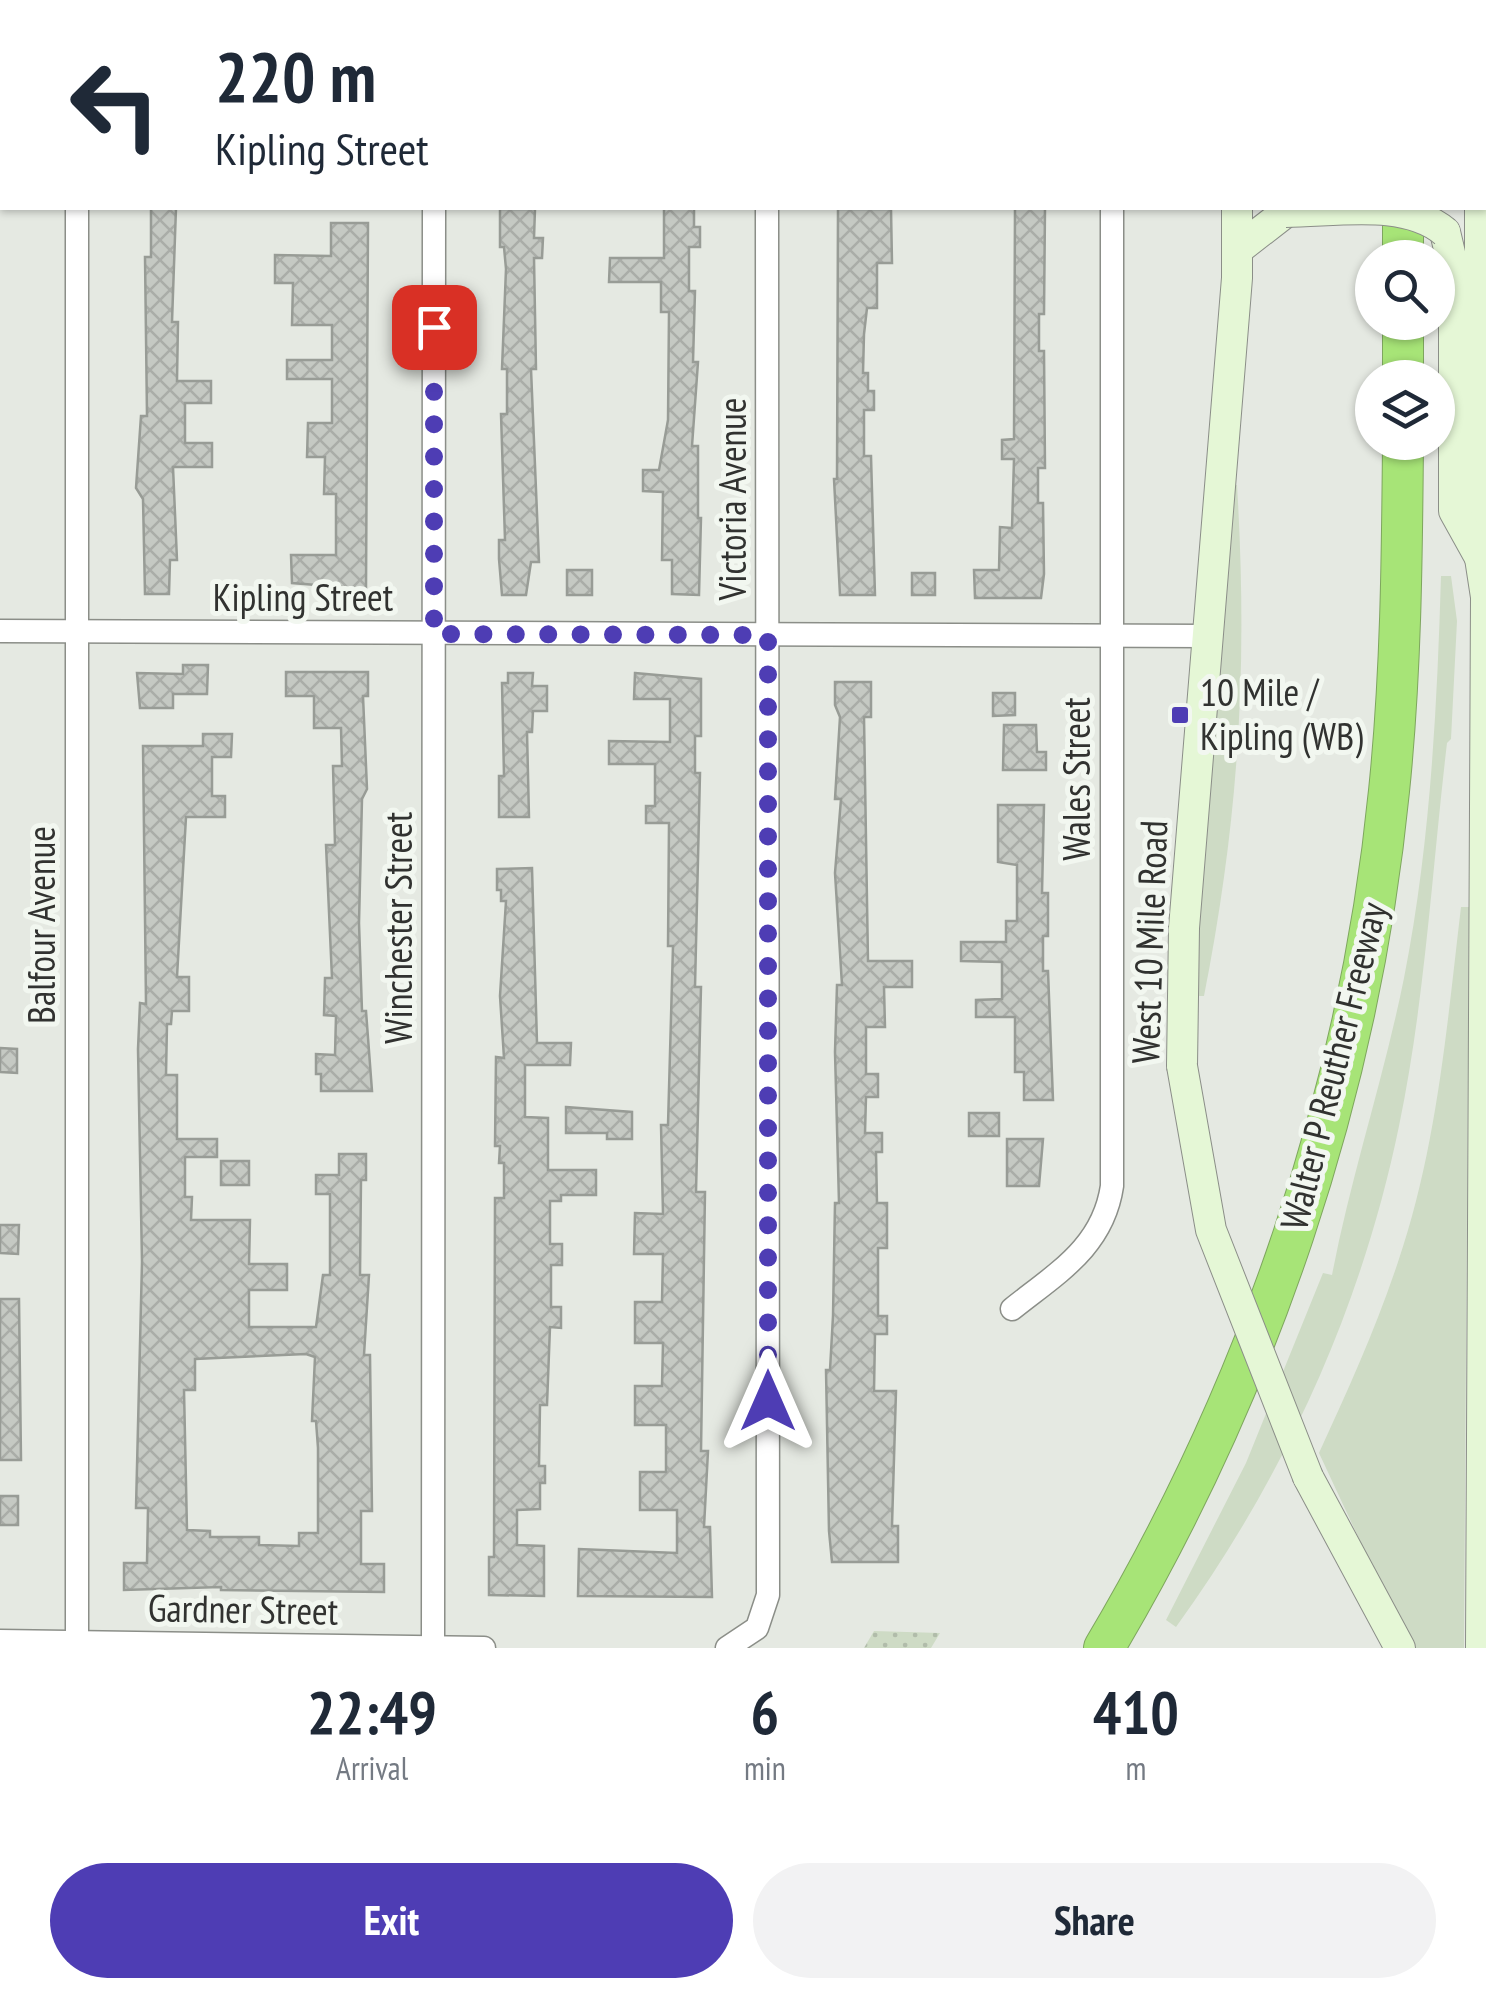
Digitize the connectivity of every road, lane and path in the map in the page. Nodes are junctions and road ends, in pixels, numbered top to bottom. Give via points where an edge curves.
1 (77, 210) edge
2 (434, 210) edge
3 (768, 210) edge
4 (1112, 210) edge
5 (1237, 210) edge
6 (1402, 210) edge
7 (1480, 210) edge
8 (1403, 240) edge
9 (1236, 250) junction
10 (1483, 416) edge
11 (1483, 456) edge
12 (1403, 460) edge
13 (1480, 558) junction
14 (0, 631) edge
15 (77, 631) junction
16 (434, 634) junction
17 (768, 635) junction
18 (1112, 635) junction
19 (1206, 636) junction
20 (1486, 758) edge
21 (1486, 800) edge
22 (1485, 1096) edge
23 (1485, 1137) edge
24 (1012, 1309) dead end
25 (1484, 1439) edge
26 (1308, 1477) junction
27 (1484, 1478) edge
28 (0, 1641) edge
29 (77, 1643) junction
30 (434, 1648) edge
31 (484, 1648) edge
32 (727, 1648) edge
33 (1104, 1648) edge
34 (1377, 1648) edge
35 (1400, 1648) edge
36 (1481, 1648) edge

1 - 15 street, Balfour Avenue
2 - 16 street, Winchester Street
3 - 17 street, Victoria Avenue
4 - 18 street, Wales Street
5 - 9 main road, West 10 Mile Road
6 - 8 highway
7 - 10 main road
9 - 13 main road, bridge via 1286,212 1404,212 1446,232 1454,270 1454,512
9 - 19 main road, West 10 Mile Road
10 - 11 main road
11 - 13 main road
12 - 33 highway, Walter P Reuther Freeway via 1389,792 1368,946 1336,1093 1292,1240 1234,1394 1166,1540
13 - 20 main road
14 - 15 street, Kipling Street
15 - 16 street, Kipling Street
15 - 29 street, Balfour Avenue
16 - 17 street, Kipling Street
16 - 30 street, Winchester Street
17 - 18 street, Kipling Street
17 - 32 street, Victoria Avenue via 768,1576 757,1628
18 - 19 street, Kipling Street
18 - 24 street, Wales Street via 1112,1186 1096,1236 1080,1256
19 - 26 main road, West 10 Mile Road, bridge via 1184,928 1182,1066 1212,1230
20 - 21 main road
21 - 22 main road
22 - 23 main road
23 - 25 main road
25 - 27 main road
26 - 34 main road, West 10 Mile Road
26 - 35 main road
27 - 36 main road
28 - 29 street, Gardner Street
29 - 30 street, Gardner Street
30 - 31 street, Gardner Street

